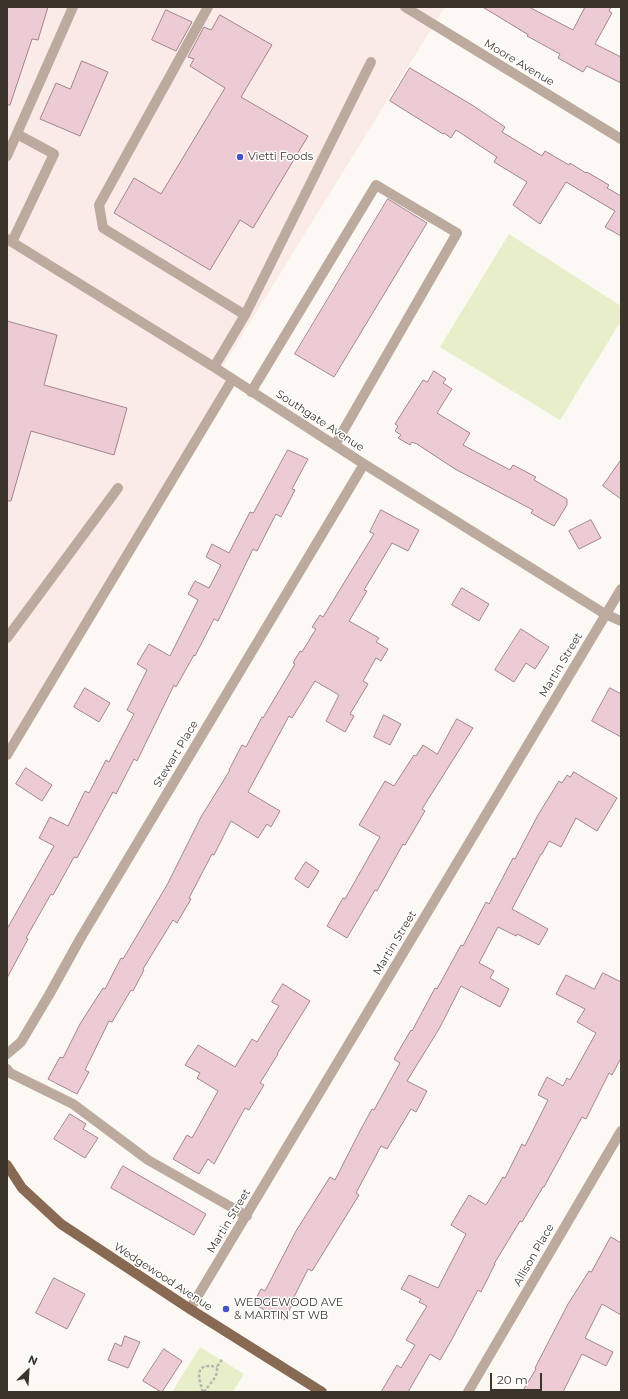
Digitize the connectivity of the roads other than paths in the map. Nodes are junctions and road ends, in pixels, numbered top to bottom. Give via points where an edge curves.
1 (72, 7) edge
2 (208, 7) edge
3 (405, 7) edge
4 (371, 62) dead end
5 (17, 134) junction
6 (621, 139) edge
7 (7, 156) edge
8 (9, 240) edge
9 (245, 315) junction
10 (214, 367) junction
11 (232, 380) junction
12 (251, 392) junction
13 (335, 445) junction
14 (364, 464) junction
15 (118, 488) dead end
16 (621, 589) edge
17 (605, 614) junction
18 (621, 621) edge
19 (7, 638) edge
20 (7, 755) edge
21 (7, 1054) edge
22 (7, 1069) edge
23 (621, 1131) edge
24 (8, 1170) edge
25 (247, 1216) junction
26 (190, 1309) junction
27 (322, 1392) edge
28 (468, 1392) edge

1 - 5 street
2 - 9 street via 99,205 103,228
3 - 6 street, Moore Avenue
4 - 9 street
5 - 7 street
5 - 8 street via 54,154
8 - 10 street, Southgate Avenue
9 - 10 street
10 - 11 street, Southgate Avenue
11 - 12 street, Southgate Avenue
11 - 20 street
12 - 13 street, Southgate Avenue
12 - 13 street via 376,184 458,233
13 - 14 street, Southgate Avenue
14 - 17 street, Southgate Avenue
14 - 21 street, Stewart Place via 21,1042
15 - 19 street
16 - 17 street, Martin Street
17 - 18 street, Southgate Avenue
17 - 25 street, Martin Street
22 - 25 street via 10,1073 74,1104 148,1160
23 - 28 street, Allison Place
24 - 26 main road, Wedgewood Avenue via 22,1188 61,1224
25 - 26 street, Martin Street
26 - 27 main road, Wedgewood Avenue

